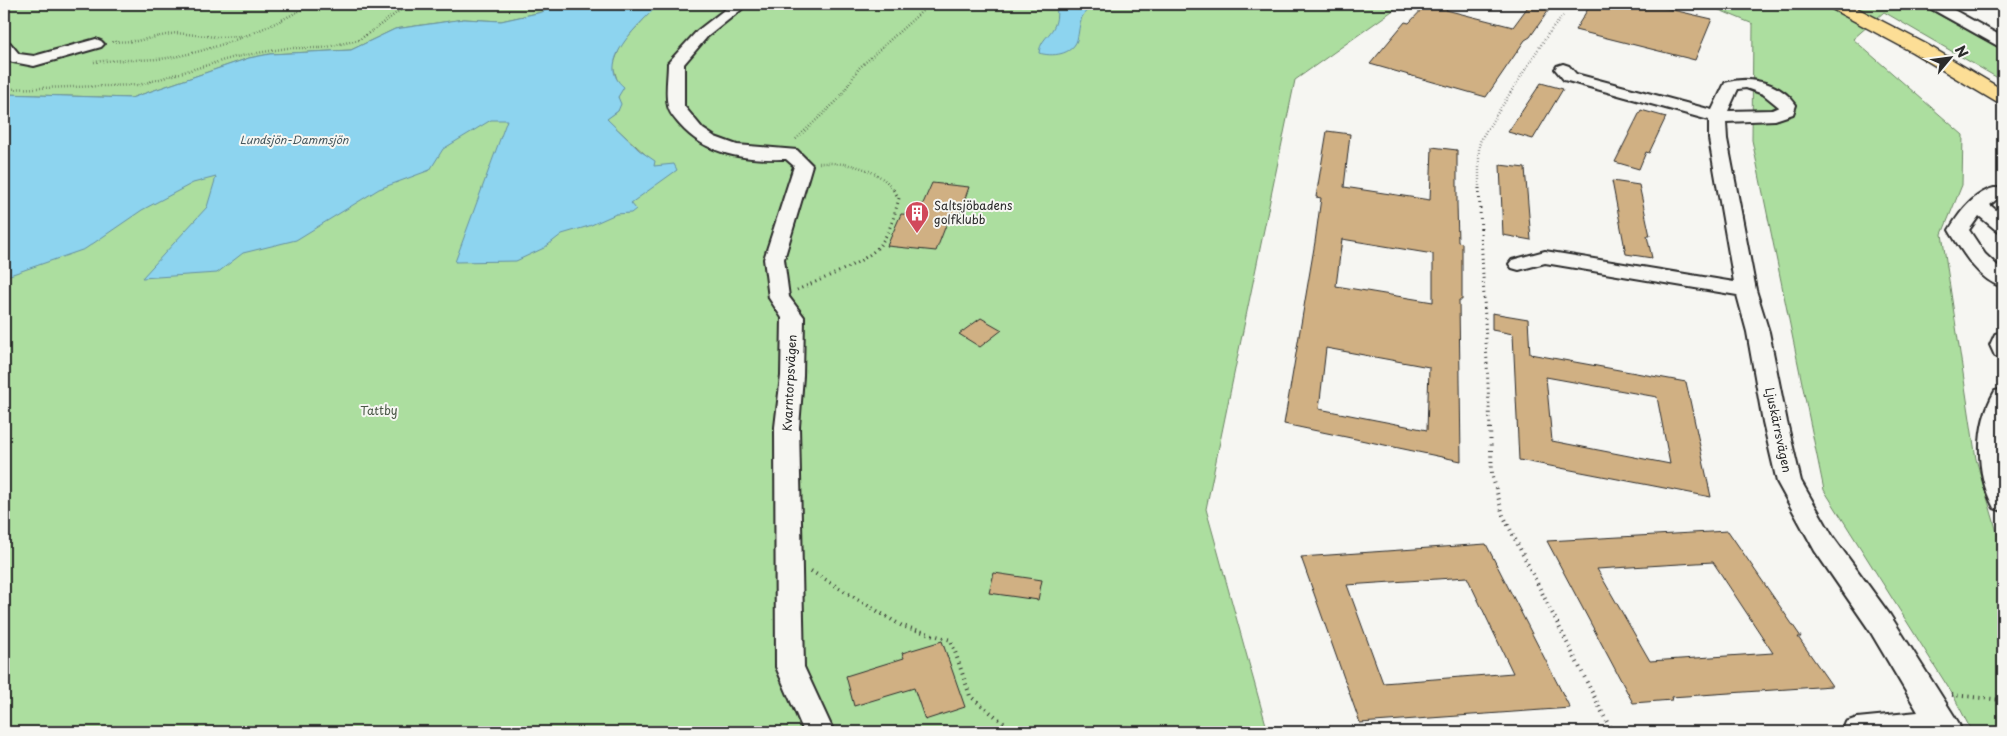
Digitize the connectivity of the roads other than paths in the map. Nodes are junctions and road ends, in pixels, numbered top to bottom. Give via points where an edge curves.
1 (735, 4) edge
2 (1836, 4) edge
3 (1933, 4) edge
4 (1857, 16) junction
5 (2003, 42) edge
6 (96, 44) road end
7 (4, 46) edge
8 (1563, 69) dead end
9 (2003, 98) edge
10 (2003, 114) edge
11 (2003, 194) edge
12 (1975, 210) junction
13 (2003, 226) edge
14 (1520, 264) dead end
15 (2003, 281) edge
16 (1746, 290) junction
17 (2003, 339) edge
18 (2003, 350) edge
19 (2003, 397) edge
20 (2002, 485) edge
21 (1944, 728) edge
22 (819, 732) edge
23 (1857, 732) edge

1 - 22 street, Kvarntorpsvägen via 734,9 702,34 676,63 676,108 708,141 733,151 797,160 800,181 774,259 779,298 793,317 788,426 790,667
2 - 4 main road
3 - 5 street
4 - 9 main road
4 - 10 main road
6 - 7 street via 34,61 14,58
8 - 16 street, Ljuskärrsvägen via 1570,77 1717,117 1718,139
11 - 12 street via 1994,194
12 - 13 street
12 - 15 street via 1959,230 1970,250
14 - 16 street via 1545,257
16 - 21 street, Ljuskärrsvägen via 1758,332 1774,422 1789,482 1824,544 1880,624
17 - 18 street
19 - 20 street via 1993,420 1990,450
21 - 23 street

